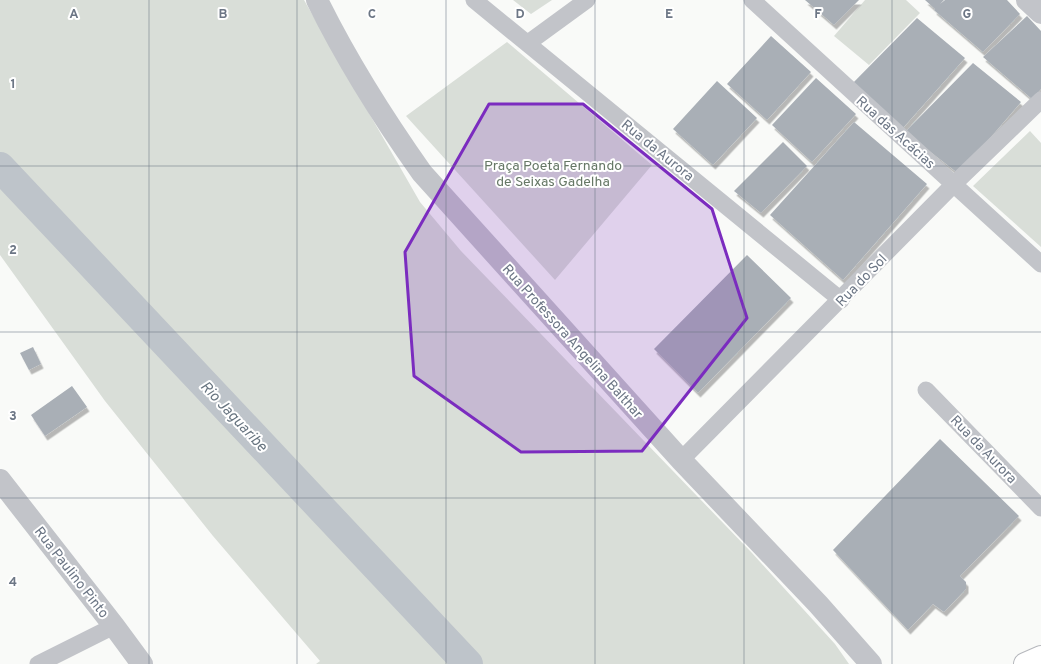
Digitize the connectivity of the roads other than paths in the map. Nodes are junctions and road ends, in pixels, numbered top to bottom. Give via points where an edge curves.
1 (317, 0) edge
2 (474, 0) edge
3 (587, 0) edge
4 (752, 0) edge
5 (1027, 0) edge
6 (1040, 0) edge
7 (1041, 12) edge
8 (528, 43) junction
9 (1041, 100) edge
10 (954, 184) junction
11 (1041, 264) edge
12 (841, 300) junction
13 (926, 390) dead end
14 (681, 460) junction
15 (2, 486) edge
16 (1041, 508) edge
17 (114, 626) junction
18 (1041, 657) edge
19 (866, 661) edge
20 (38, 664) edge
21 (142, 664) edge
22 (1026, 664) edge

1 - 14 street, Rua Professora Angelina Balthar via 359,78 422,173
2 - 8 street, Rua da Aurora
3 - 8 street
4 - 10 street, Rua das Acácias
5 - 7 street
6 - 7 street
8 - 12 street, Rua da Aurora
9 - 10 street, Rua do Sol
10 - 11 street, Rua das Acácias
10 - 12 street, Rua do Sol
12 - 14 street, Rua do Sol
13 - 16 street, Rua da Aurora
14 - 19 street, Rua Professora Angelina Balthar via 818,604
15 - 17 street, Rua Paulino Pinto
17 - 20 street
17 - 21 street, Rua Paulino Pinto
18 - 22 main road

